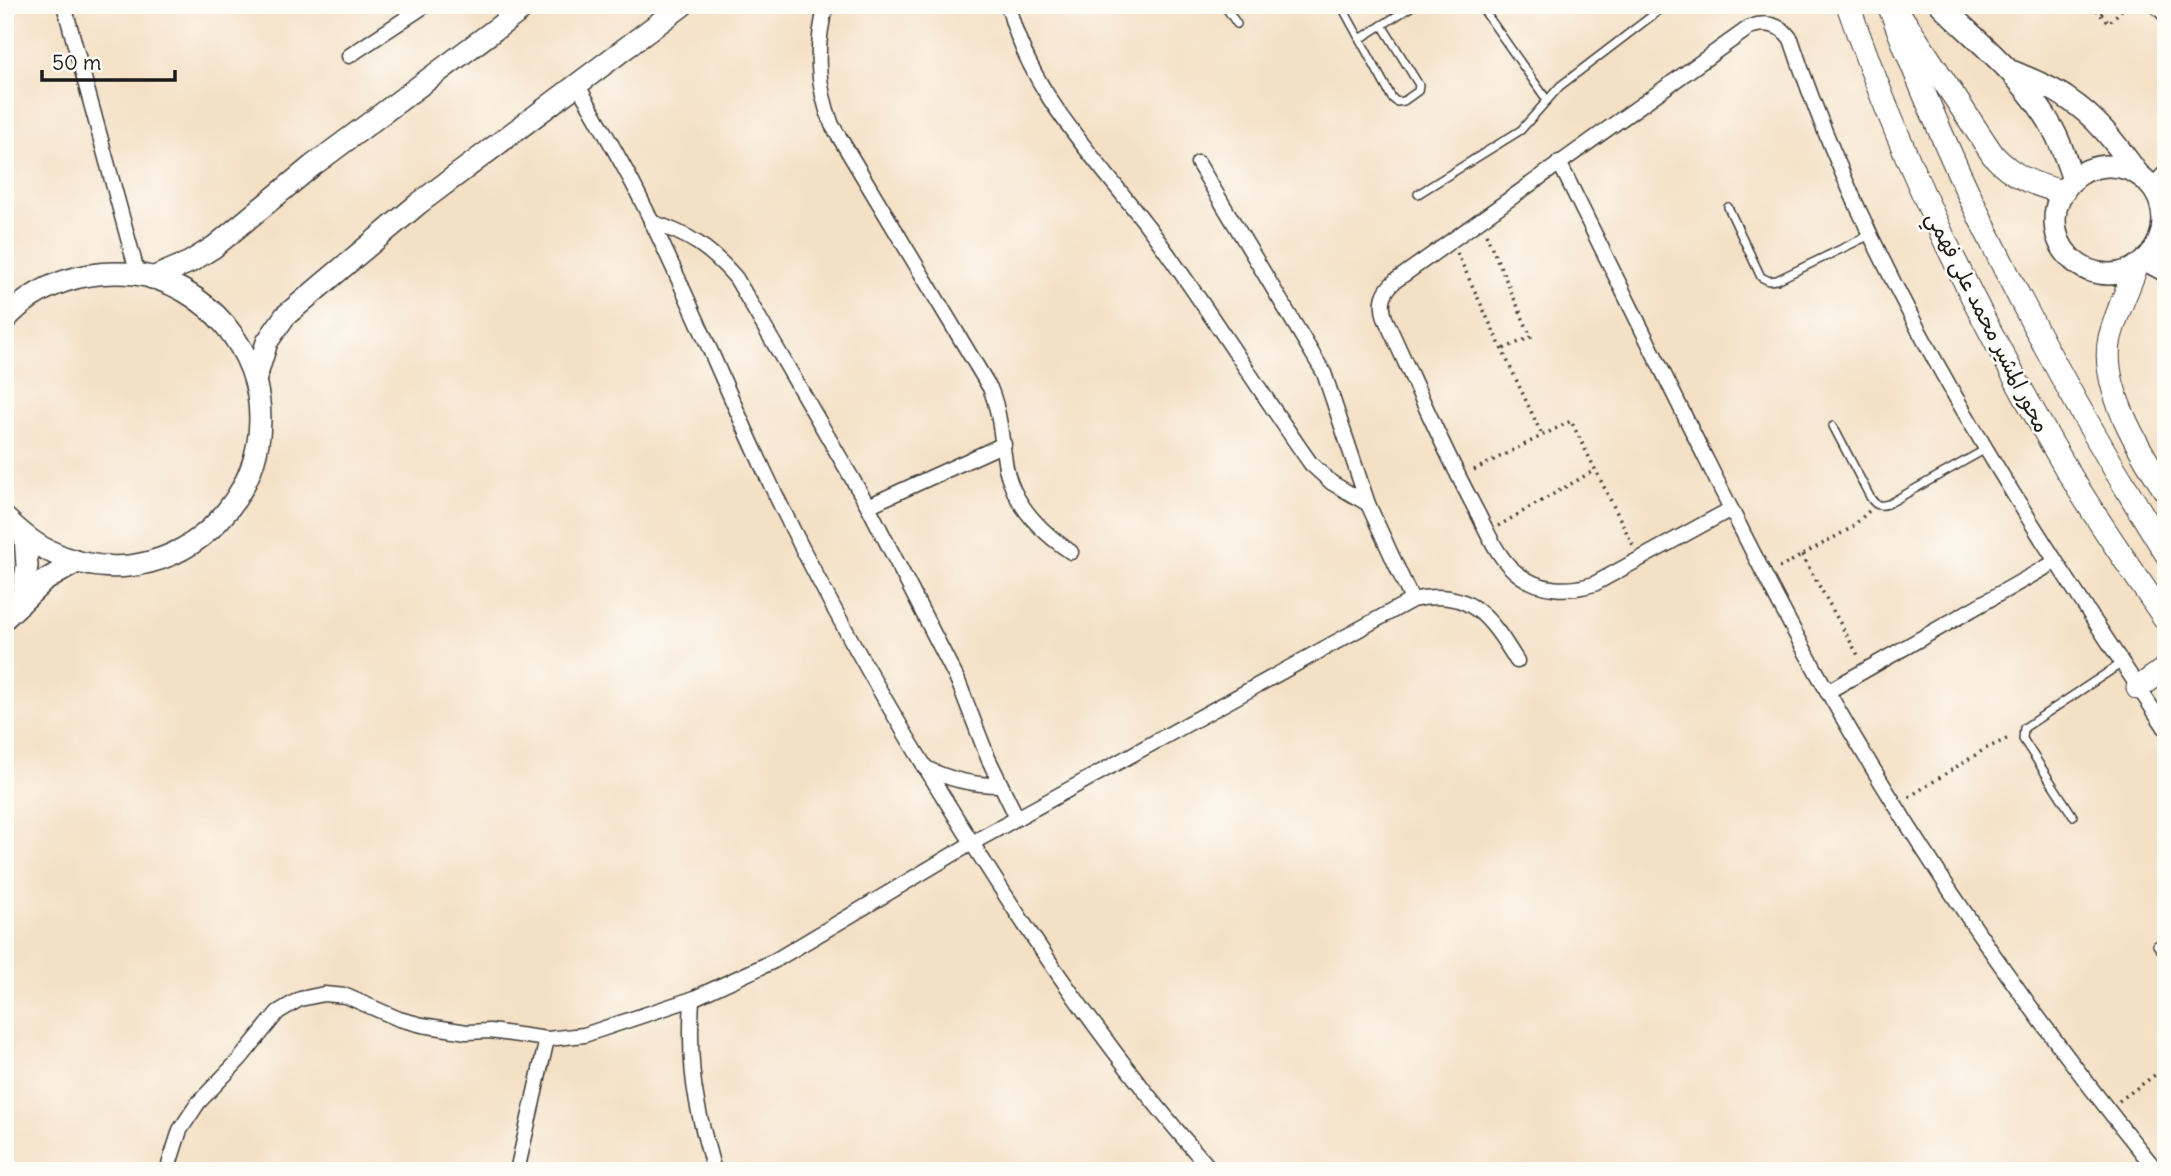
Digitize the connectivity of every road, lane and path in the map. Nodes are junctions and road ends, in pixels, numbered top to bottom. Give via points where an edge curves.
1 (64, 5) edge
2 (426, 5) edge
3 (528, 5) edge
4 (683, 5) edge
5 (826, 5) edge
6 (1008, 5) edge
7 (1224, 5) edge
8 (1341, 5) edge
9 (1414, 5) edge
10 (1480, 5) edge
11 (1847, 5) edge
12 (1890, 5) edge
13 (1941, 5) edge
14 (2091, 5) edge
15 (2109, 5) edge
16 (2126, 5) edge
17 (2150, 5) edge
18 (1662, 7) edge
19 (2100, 15) junction
20 (2166, 20) edge
21 (1237, 24) dead end
22 (1382, 25) junction
23 (1360, 39) junction
24 (349, 56) dead end
25 (2006, 69) junction
26 (577, 84) junction
27 (1547, 100) junction
28 (1559, 162) junction
29 (1198, 163) dead end
30 (2068, 186) junction
31 (2156, 188) edge
32 (1418, 194) dead end
33 (1728, 207) dead end
34 (1480, 220) junction
35 (651, 222) junction
36 (1870, 235) junction
37 (1451, 240) junction
38 (2141, 263) junction
39 (2166, 271) edge
40 (145, 276) junction
41 (5, 320) edge
42 (1501, 350) junction
43 (255, 381) junction
44 (1832, 426) dead end
45 (1542, 435) junction
46 (1004, 444) junction
47 (1986, 449) junction
48 (1595, 470) junction
49 (1459, 478) junction
50 (2166, 492) edge
51 (1368, 504) junction
52 (1874, 504) junction
53 (868, 506) junction
54 (1731, 509) junction
55 (5, 518) edge
56 (1488, 532) junction
57 (25, 536) junction
58 (1071, 552) dead end
59 (2166, 553) edge
60 (1802, 555) junction
61 (1640, 559) junction
62 (77, 562) junction
63 (2055, 562) junction
64 (1765, 576) junction
65 (1412, 600) junction
66 (21, 603) junction
67 (5, 618) edge
68 (2166, 620) edge
69 (1517, 661) dead end
70 (2122, 663) junction
71 (2166, 668) edge
72 (1866, 670) junction
73 (2138, 688) junction
74 (1827, 692) junction
75 (2166, 729) edge
76 (2022, 733) junction
77 (925, 767) junction
78 (999, 785) junction
79 (1895, 805) junction
80 (2073, 816) dead end
81 (1017, 818) junction
82 (972, 843) junction
83 (2157, 945) dead end
84 (2166, 956) edge
85 (692, 999) junction
86 (547, 1040) junction
87 (2166, 1067) edge
88 (2108, 1110) junction
89 (167, 1171) edge
90 (517, 1171) edge
91 (714, 1171) edge
92 (1212, 1171) edge
93 (2157, 1171) edge

1 - 40 street
2 - 24 street
3 - 40 street via 312,166 202,256
4 - 26 street
5 - 46 street via 817,65 832,125 990,388
6 - 51 street via 1017,38 1041,85 1209,313 1307,459 1332,483
7 - 21 lane
8 - 23 lane
9 - 22 lane
10 - 27 lane
11 - 68 main road, محور المشير محمد على فهمي via 1887,110 1978,309 2068,471
12 - 30 main road via 1909,26 2001,165 2034,185
12 - 59 main road, محور المشير محمد على فهمي via 1938,126 2001,261 2106,456
13 - 25 street
14 - 19 path
15 - 19 path
16 - 19 path via 2109,23
17 - 20 lane
18 - 27 lane
22 - 23 lane
22 - 23 lane via 1419,85 1404,101 1392,98
25 - 30 street via 2033,98 2054,131
25 - 31 street via 2049,87 2085,110
26 - 35 street
26 - 43 street via 418,204 285,316 267,342
27 - 32 lane via 1521,130
28 - 34 street
28 - 36 street via 1750,27 1769,23 1791,39 1826,136
28 - 54 street
29 - 51 street via 1324,373
30 - 31 street via 2085,172 2112,166 2126,169
30 - 38 street via 2057,206 2055,222 2062,245 2076,263 2106,274
31 - 38 street via 2163,226 2154,250
33 - 36 lane via 1761,277 1769,281
34 - 37 street
34 - 42 path via 1531,337
35 - 53 street via 699,242 736,278
35 - 77 street via 815,574
36 - 47 street
37 - 42 path
37 - 49 street via 1390,286 1382,304
38 - 39 street
38 - 50 main road via 2110,338 2109,371 2131,429
40 - 41 street via 114,272 67,280 26,301
40 - 43 street via 198,299 217,316 246,357
42 - 45 path
43 - 62 street via 260,433 255,458 246,483 216,525 173,554 148,562 122,566
44 - 52 lane
45 - 48 path via 1571,421
45 - 49 path
46 - 53 street
46 - 58 street via 1006,469 1020,502 1042,531
47 - 52 lane via 1888,504
47 - 63 street
48 - 56 path
48 - 61 path
49 - 56 street
51 - 65 street
52 - 60 path via 1851,528
53 - 78 street via 958,681
54 - 61 street
54 - 64 street
55 - 57 street
56 - 61 street via 1519,575 1556,589 1594,584
57 - 62 street
57 - 66 street via 27,566
60 - 64 path
60 - 72 path
62 - 66 street
63 - 70 street
63 - 72 street
64 - 74 street
65 - 69 street via 1452,598 1476,608 1495,625
65 - 81 street
66 - 67 street
70 - 73 street
70 - 76 lane via 2028,724
71 - 73 main road
72 - 74 street
73 - 75 street
74 - 79 street
76 - 79 path
76 - 80 lane
77 - 78 street via 960,782
77 - 82 street
78 - 81 street
79 - 88 street via 1994,956
81 - 82 street
82 - 85 street via 774,961
82 - 92 street via 1098,1032
83 - 84 lane
85 - 86 street via 584,1035
85 - 91 street via 693,1078
86 - 89 street via 422,1025 346,996 300,999 278,1012 198,1103 180,1130
86 - 90 street
87 - 88 path
88 - 93 street

